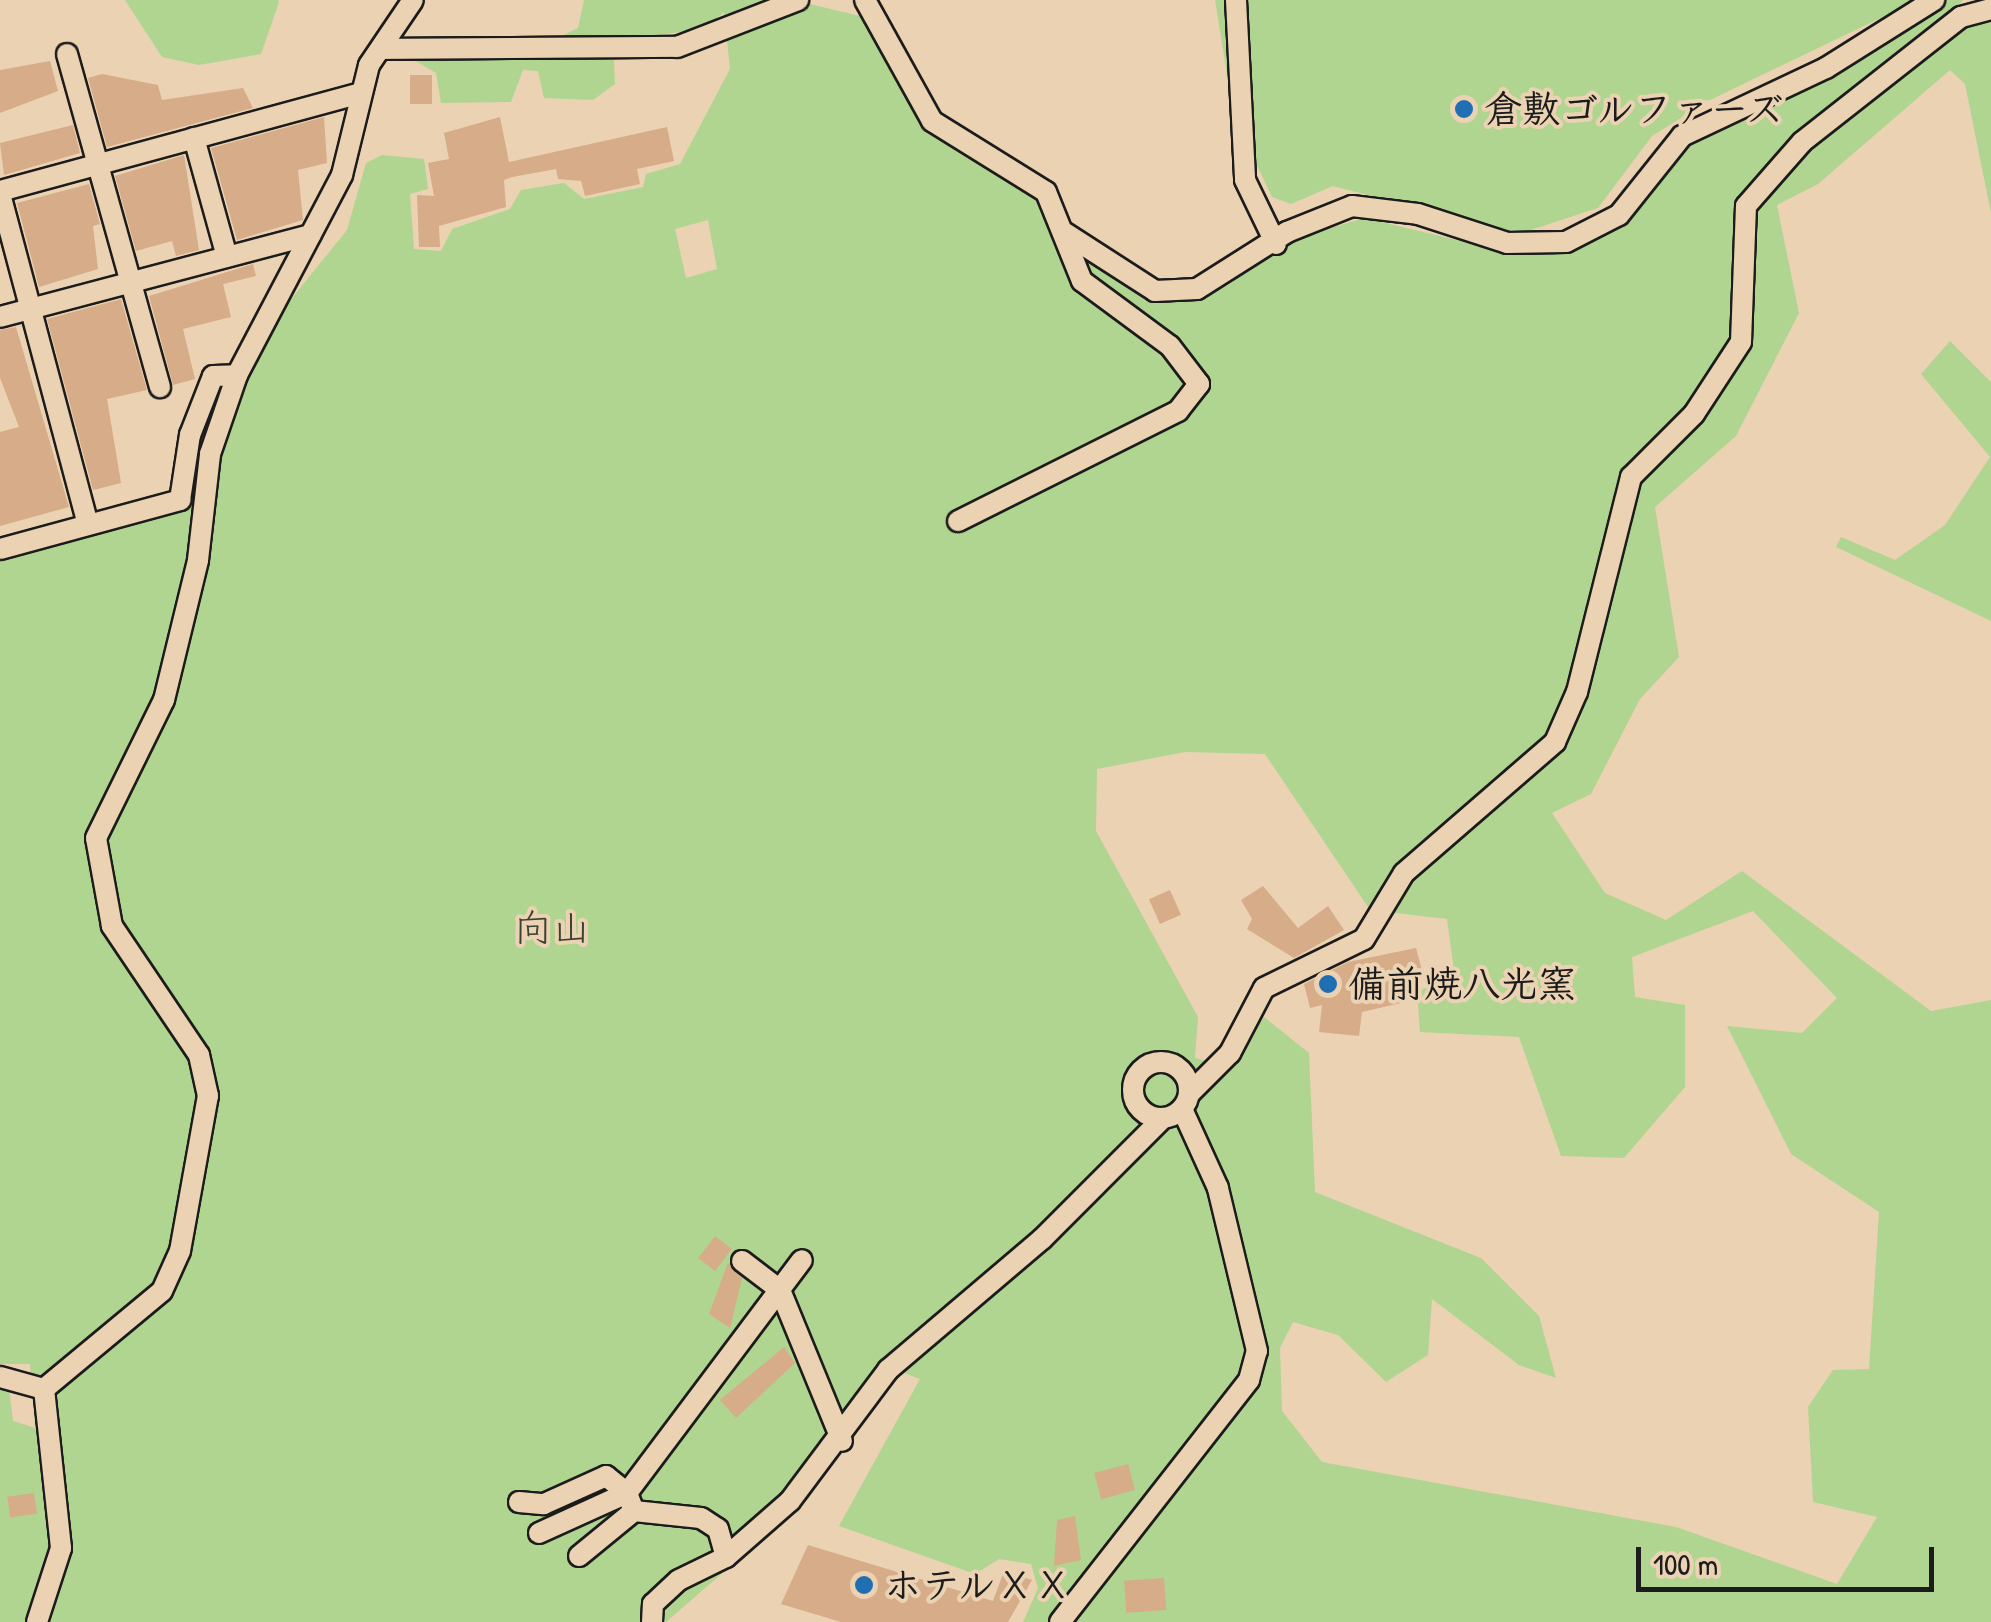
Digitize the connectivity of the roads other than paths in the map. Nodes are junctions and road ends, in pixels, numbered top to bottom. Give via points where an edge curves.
1 (413, 0) edge
2 (798, 0) edge
3 (865, 0) edge
4 (1236, 0) edge
5 (1934, 0) edge
6 (1987, 6) edge
7 (381, 50) junction
8 (66, 54) dead end
9 (361, 93) junction
10 (194, 138) junction
11 (98, 164) junction
12 (0, 192) edge
13 (1065, 233) junction
14 (310, 235) junction
15 (1276, 244) junction
16 (227, 257) junction
17 (131, 282) junction
18 (33, 308) junction
19 (0, 317) edge
20 (236, 375) junction
21 (160, 387) dead end
22 (958, 521) dead end
23 (88, 525) junction
24 (0, 549) edge
25 (1178, 1107) junction
26 (802, 1260) dead end
27 (742, 1261) dead end
28 (780, 1290) junction
29 (0, 1377) edge
30 (44, 1389) junction
31 (842, 1441) junction
32 (519, 1502) dead end
33 (630, 1502) junction
34 (538, 1532) dead end
35 (579, 1556) dead end
36 (726, 1557) junction
37 (37, 1622) edge
38 (652, 1622) edge
39 (1060, 1622) edge

1 - 7 street
2 - 7 street via 677,47
3 - 13 street via 932,122 1046,192
4 - 15 street via 1245,180
5 - 15 street via 1826,68 1682,136 1599,230 1538,247 1352,206
6 - 25 street via 1961,17 1802,142 1746,206 1741,342 1694,414 1631,477 1578,692 1554,742 1404,873 1364,939 1264,988 1230,1053
7 - 9 street
8 - 11 street
9 - 10 street
9 - 14 street via 342,175
10 - 11 street
10 - 16 street
11 - 12 street
11 - 17 street
12 - 18 street
13 - 15 street via 1155,291 1197,288
13 - 22 street via 1082,281 1170,346 1198,384 1178,410
14 - 16 street
14 - 20 street
16 - 17 street
17 - 18 street
17 - 21 street
18 - 19 street
18 - 23 street
20 - 23 street via 213,376 190,435 180,500
20 - 30 street via 210,454 198,560 164,700 106,807 94,862 112,926 200,1055 208,1096 201,1154 162,1291
23 - 24 street
25 - 31 street via 1042,1239 888,1370
25 - 39 street via 1218,1188 1257,1351 1249,1380
26 - 28 street
27 - 28 street
28 - 31 street
28 - 33 street
29 - 30 street
30 - 37 street via 60,1548
31 - 36 street
32 - 33 street via 544,1504 606,1476
33 - 34 street
33 - 35 street
33 - 36 street via 701,1518 718,1529
36 - 38 street via 679,1580 653,1604

